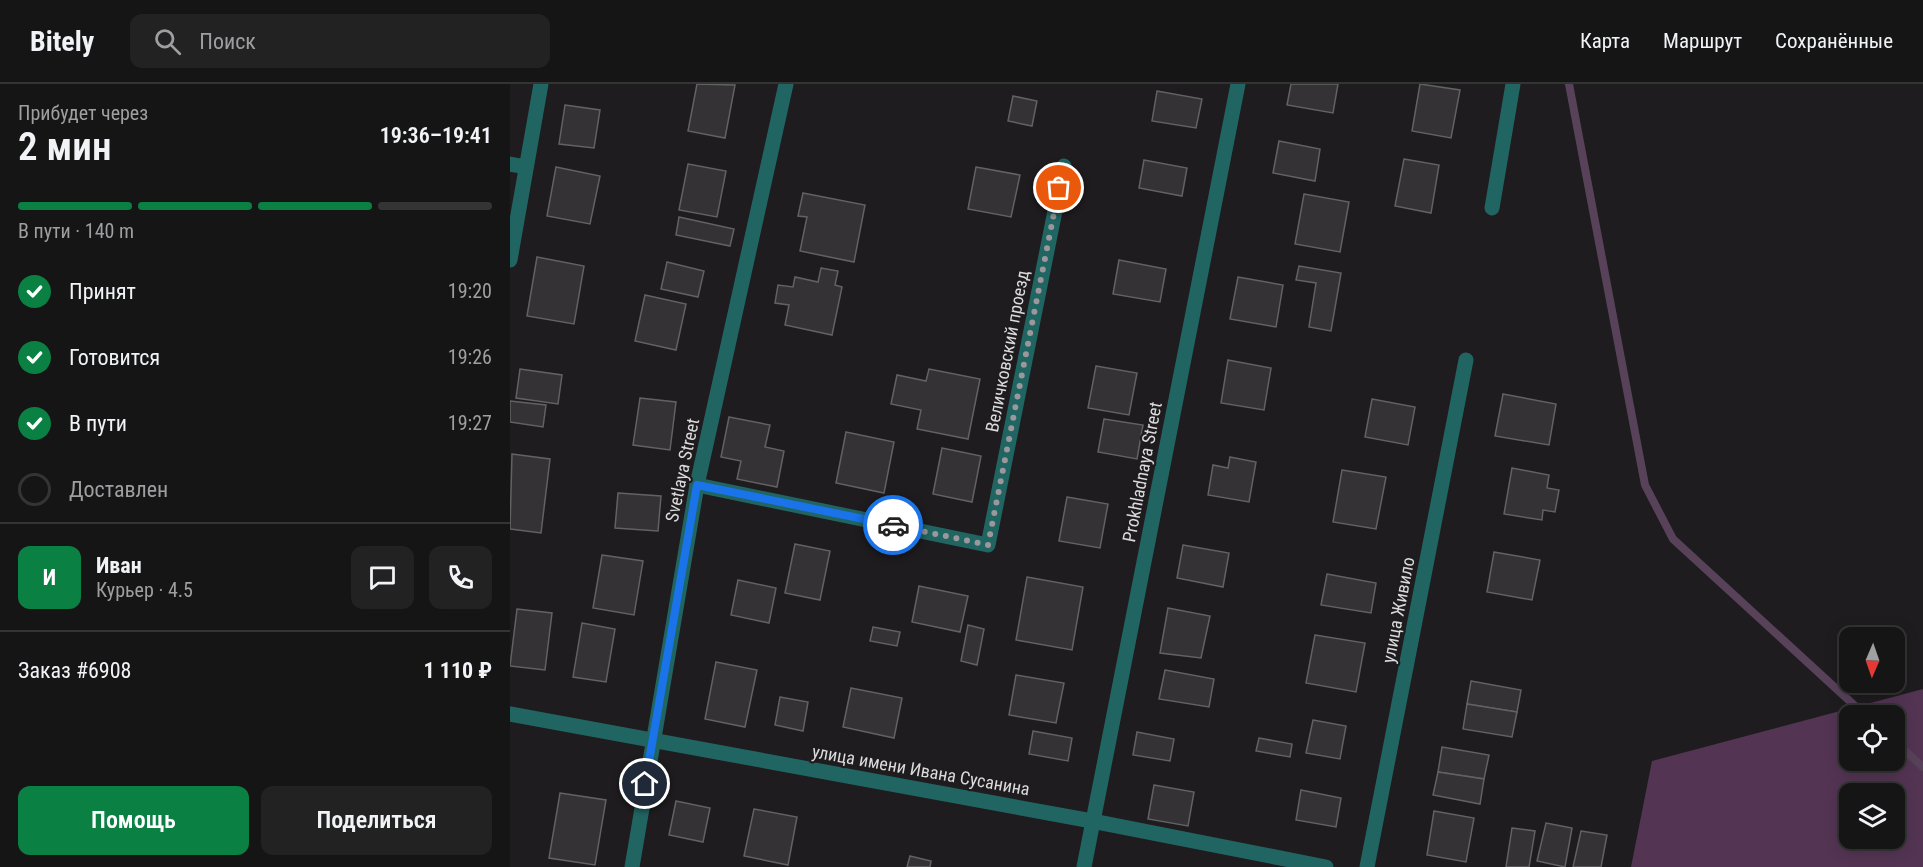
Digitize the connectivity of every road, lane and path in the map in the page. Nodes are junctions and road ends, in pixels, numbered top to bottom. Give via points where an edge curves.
1 (541, 84) edge
2 (786, 84) edge
3 (1239, 84) edge
4 (1514, 84) edge
5 (510, 164) edge
6 (1064, 166) dead end
7 (526, 167) junction
8 (1492, 208) dead end
9 (510, 260) edge
10 (1466, 360) dead end
11 (697, 485) junction
12 (510, 714) edge
13 (652, 742) junction
14 (1092, 821) junction
15 (632, 867) edge
16 (1084, 867) edge
17 (1326, 867) edge
18 (1367, 867) edge

1 - 7 street
2 - 11 street, Svetlaya Street
3 - 14 street, Prokhladnaya Street
4 - 8 street
5 - 7 street
6 - 11 street, Величковский проезд via 988,545
7 - 9 street
10 - 18 street, улица Живило
11 - 13 street, Svetlaya Street
12 - 13 street, улица имени Ивана Сусанина
13 - 14 street, улица имени Ивана Сусанина
13 - 15 street, Svetlaya Street
14 - 16 street, Prokhladnaya Street
14 - 17 street, улица имени Ивана Сусанина

